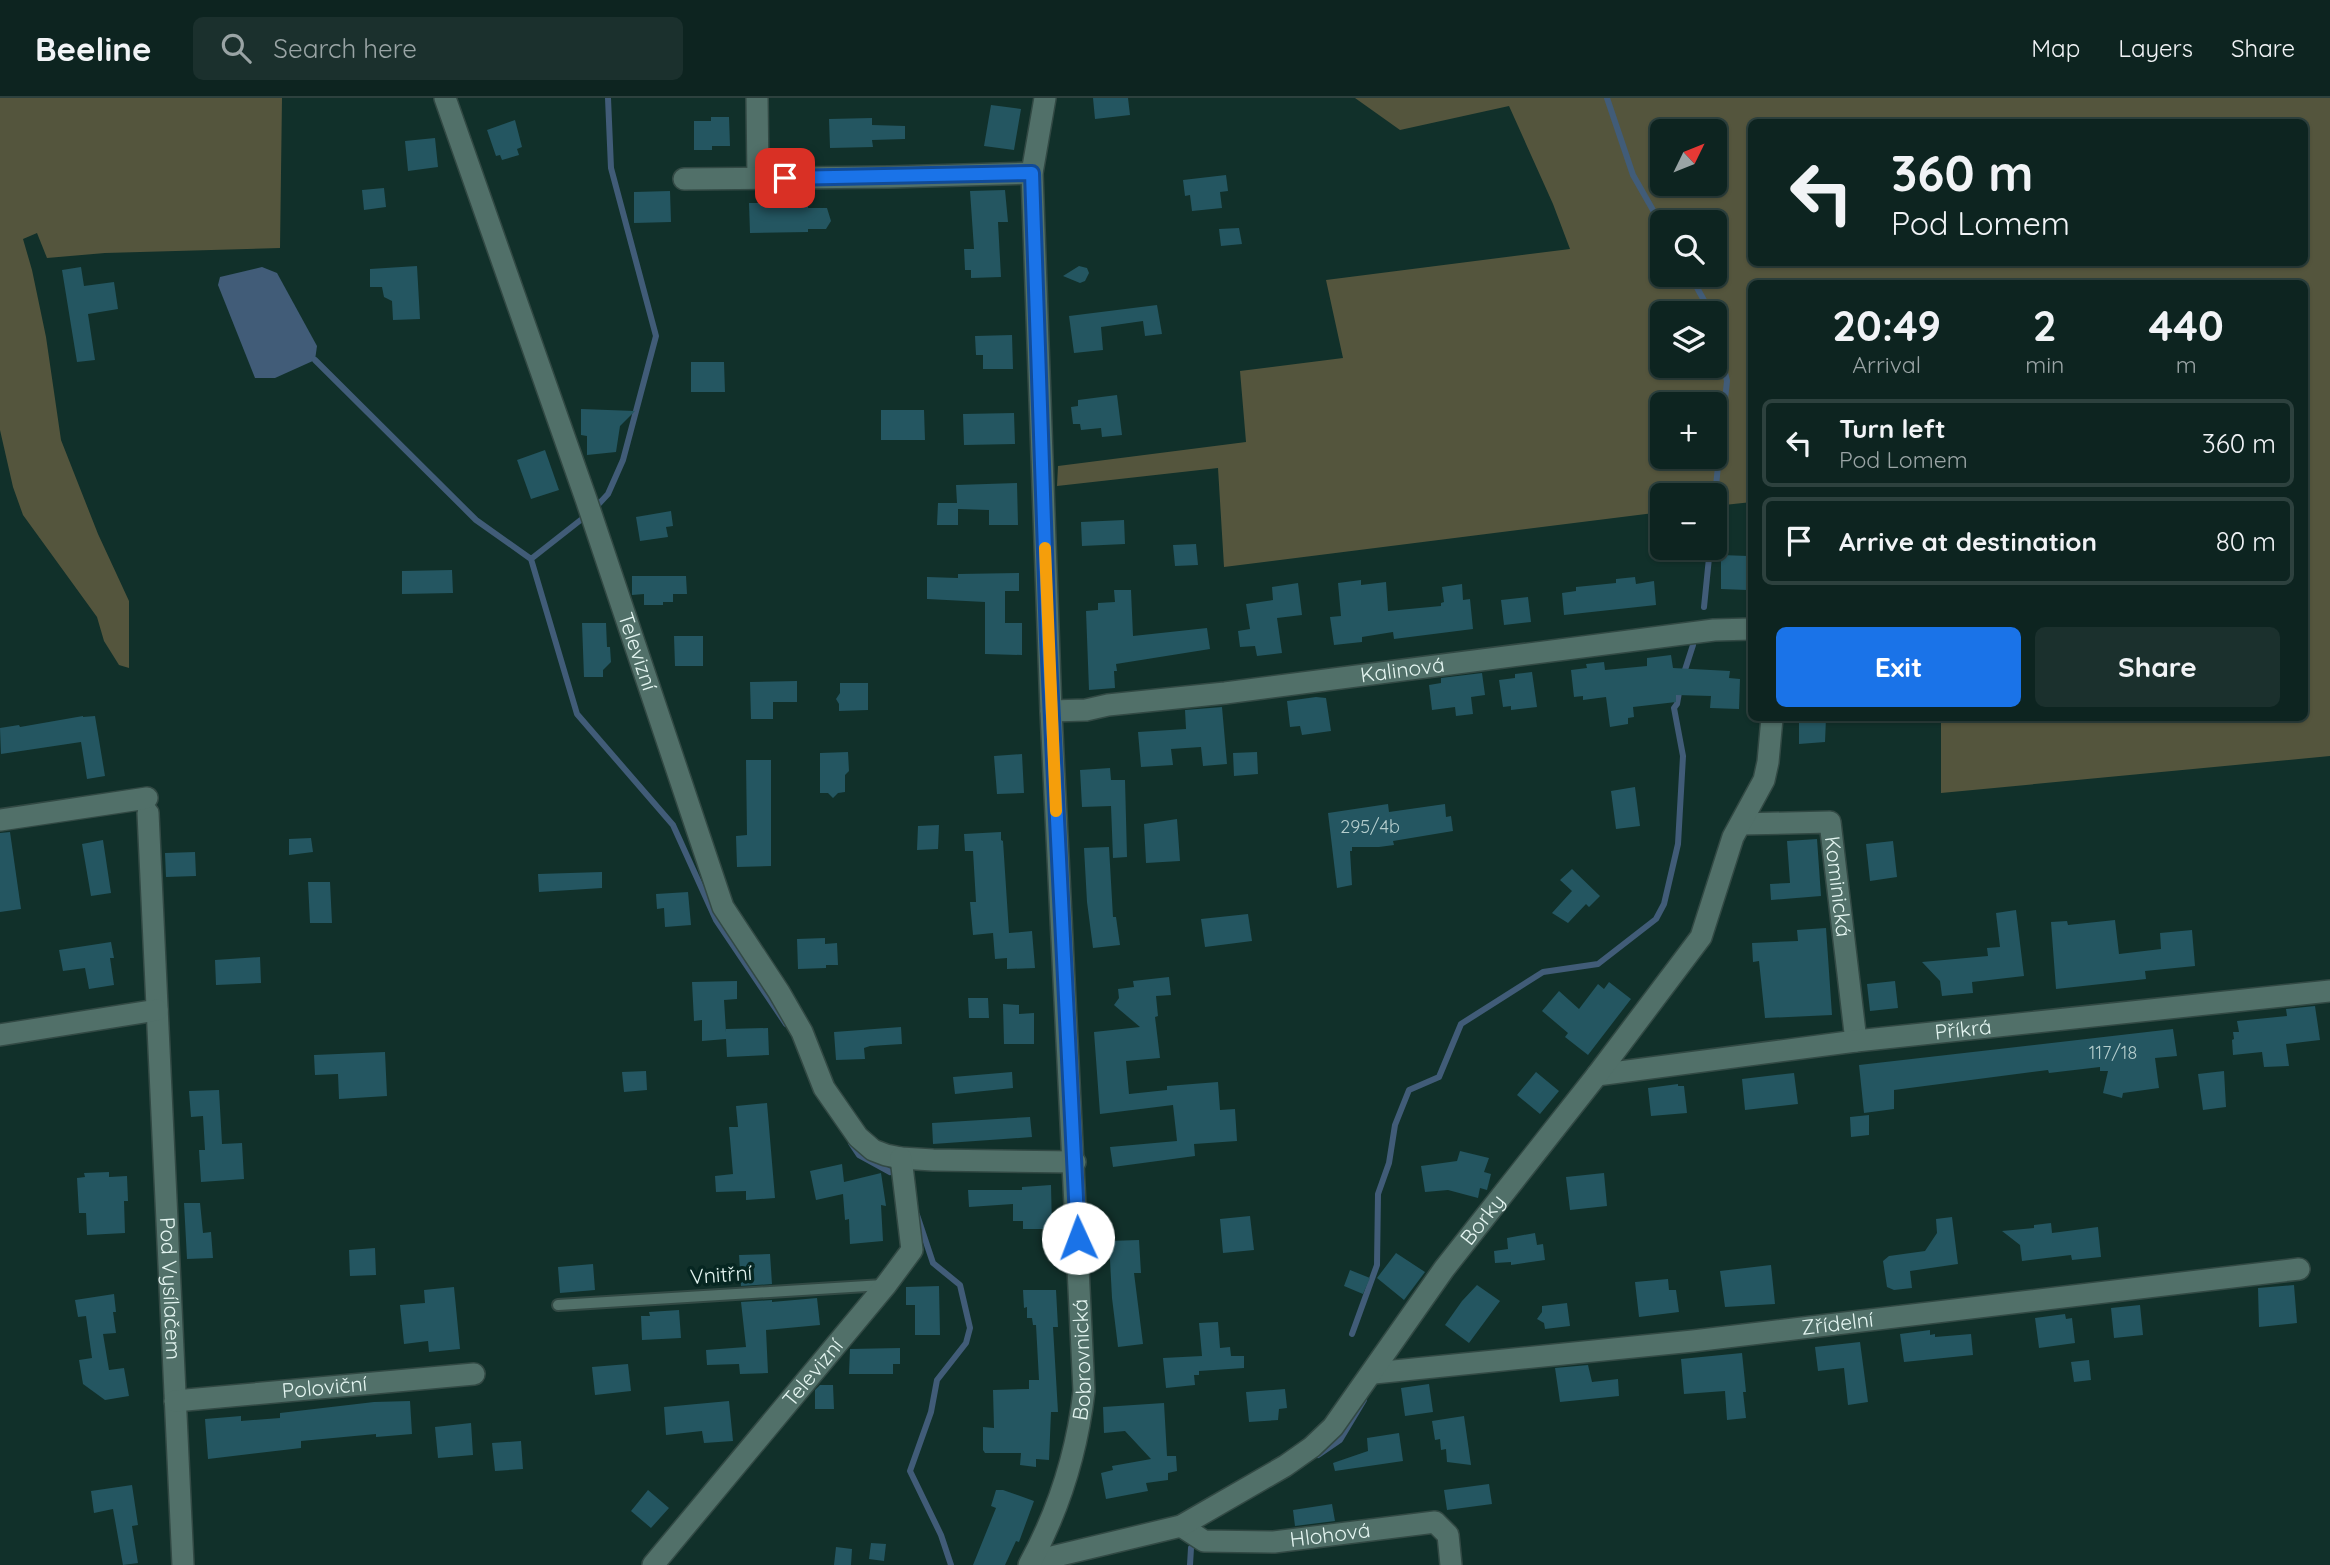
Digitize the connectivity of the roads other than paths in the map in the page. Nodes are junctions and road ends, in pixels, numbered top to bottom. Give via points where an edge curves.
1 (445, 98) edge
2 (757, 98) edge
3 (1045, 98) edge
4 (1032, 173) junction
5 (758, 178) junction
6 (684, 179) dead end
7 (1748, 629) edge
8 (1051, 711) junction
9 (1772, 721) edge
10 (0, 820) edge
11 (1741, 824) junction
12 (2330, 991) edge
13 (158, 1010) junction
14 (0, 1035) edge
15 (1856, 1041) junction
16 (1597, 1075) junction
17 (901, 1158) junction
18 (1074, 1162) junction
19 (2299, 1269) dead end
20 (886, 1285) junction
21 (558, 1305) dead end
22 (1374, 1373) junction
23 (474, 1374) dead end
24 (175, 1401) junction
25 (1181, 1526) junction
26 (1030, 1564) edge
27 (183, 1565) edge
28 (653, 1565) edge
29 (1451, 1565) edge

1 - 17 street, Televizní via 723,907 779,992 802,1032 824,1088 858,1137 873,1150
2 - 5 street
3 - 4 street, Bobrovnická
4 - 5 street
4 - 8 street, Bobrovnická
5 - 6 street
7 - 8 street, Kalinová via 1700,631
8 - 18 street, Bobrovnická
9 - 11 street, Borky via 1764,779
10 - 13 street, Pod Vysílačem via 148,806
11 - 15 street, Kominická via 1830,822
11 - 16 street, Borky via 1701,937
12 - 15 street, Příkrá
13 - 14 street
13 - 24 street, Pod Vysílačem
15 - 16 street, Příkrá
16 - 22 street, Borky via 1444,1269
17 - 18 street, Televizní
17 - 20 street, Televizní via 912,1250
18 - 26 street, Bobrovnická via 1084,1391 1081,1419 1069,1473
19 - 22 street, Zřídelní via 1693,1341
20 - 21 lane, Vnitřní
20 - 28 street, Televizní
22 - 25 street, Borky via 1312,1447
23 - 24 street, Poloviční
24 - 27 street, Pod Vysílačem
25 - 26 street, Borky
25 - 29 street, Hlohová via 1204,1541 1274,1542 1435,1522 1448,1535

